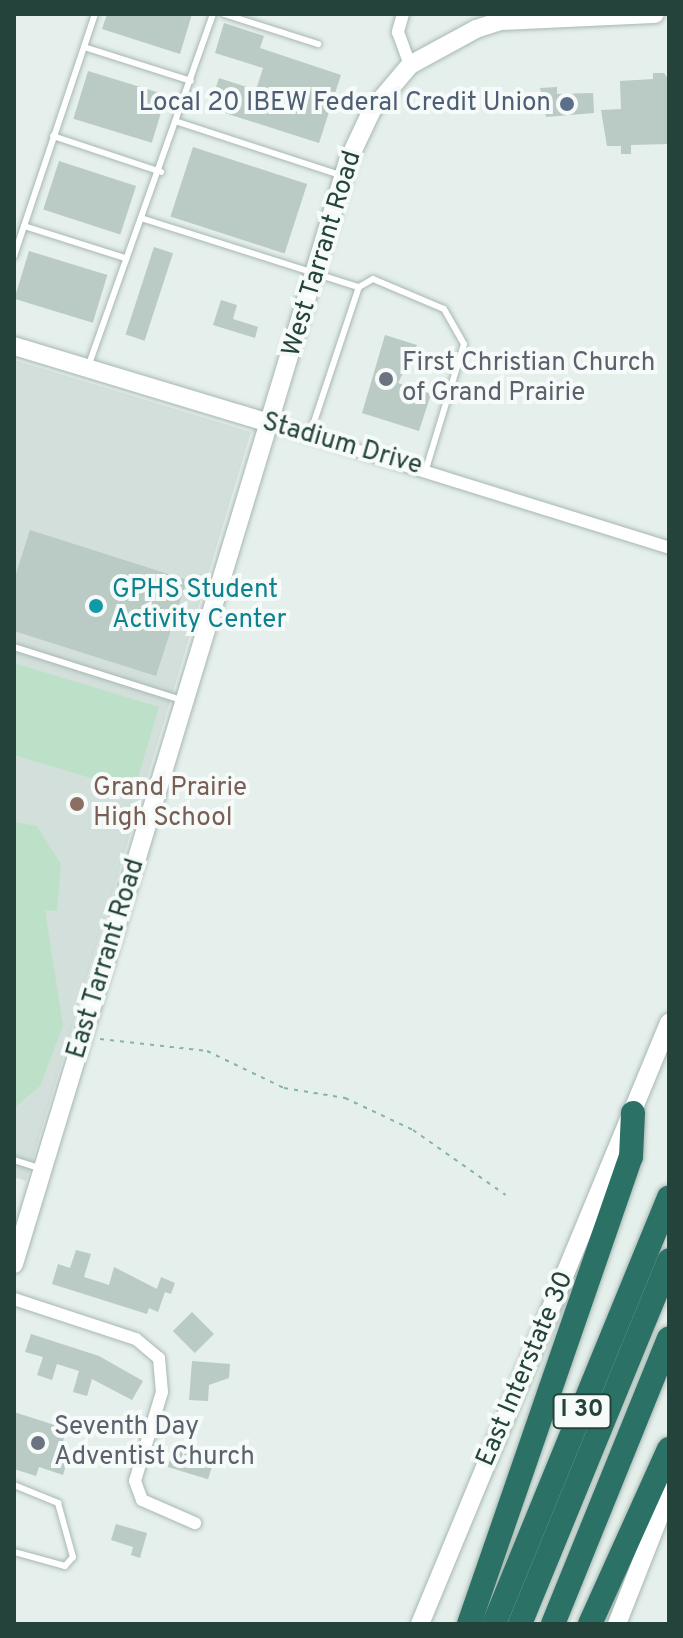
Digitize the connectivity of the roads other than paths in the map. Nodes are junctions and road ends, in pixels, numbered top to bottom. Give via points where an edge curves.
1 (95, 14) edge
2 (213, 14) edge
3 (224, 14) edge
4 (403, 14) edge
5 (655, 14) edge
6 (318, 44) dead end
7 (84, 47) junction
8 (410, 65) junction
9 (191, 81) junction
10 (178, 122) junction
11 (53, 136) junction
12 (161, 172) junction
13 (344, 176) junction
14 (144, 219) junction
15 (24, 226) junction
16 (14, 256) edge
17 (122, 257) junction
18 (315, 275) junction
19 (359, 287) junction
20 (14, 346) edge
21 (88, 368) junction
22 (272, 424) junction
23 (309, 436) junction
24 (426, 469) junction
25 (669, 548) edge
26 (14, 647) edge
27 (187, 701) junction
28 (669, 1023) edge
29 (633, 1113) junction
30 (14, 1160) edge
31 (43, 1169) junction
32 (669, 1198) edge
33 (669, 1260) edge
34 (14, 1264) edge
35 (14, 1299) edge
36 (669, 1339) edge
37 (669, 1449) edge
38 (14, 1485) edge
39 (669, 1492) edge
40 (195, 1523) dead end
41 (14, 1552) edge
42 (420, 1624) edge
43 (469, 1624) edge
44 (494, 1624) edge
45 (520, 1624) edge
46 (553, 1624) edge
47 (590, 1624) edge
48 (617, 1624) edge

1 - 7 lane
2 - 9 lane
3 - 6 lane
4 - 8 street via 398,32
5 - 8 street, West Tarrant Road via 500,21
7 - 9 lane
7 - 11 lane
8 - 13 street, West Tarrant Road via 372,110
9 - 10 lane
10 - 12 lane
10 - 13 lane
11 - 12 lane
11 - 15 lane
12 - 14 lane
13 - 18 street, West Tarrant Road
14 - 17 lane
14 - 18 lane
15 - 16 lane
15 - 17 lane
17 - 21 lane
18 - 19 lane
18 - 22 street, West Tarrant Road
19 - 23 lane
19 - 24 lane via 373,279 430,300 444,309 464,344
20 - 21 street, Stadium Drive
21 - 22 street, Stadium Drive
22 - 23 street, Stadium Drive
22 - 27 street, East Tarrant Road
23 - 24 street, Stadium Drive
24 - 25 street, Stadium Drive
26 - 27 lane
27 - 31 street, East Tarrant Road
28 - 29 street, East Interstate 30
29 - 42 street, East Interstate 30
29 - 43 highway via 631,1157
30 - 31 lane
31 - 34 street, East Tarrant Road
32 - 44 highway, I 30
33 - 45 highway
35 - 40 street via 136,1339 159,1358 162,1392 135,1481 142,1500
36 - 46 highway, I 30
37 - 47 highway
38 - 41 lane via 58,1503 73,1557 65,1566
39 - 48 street

